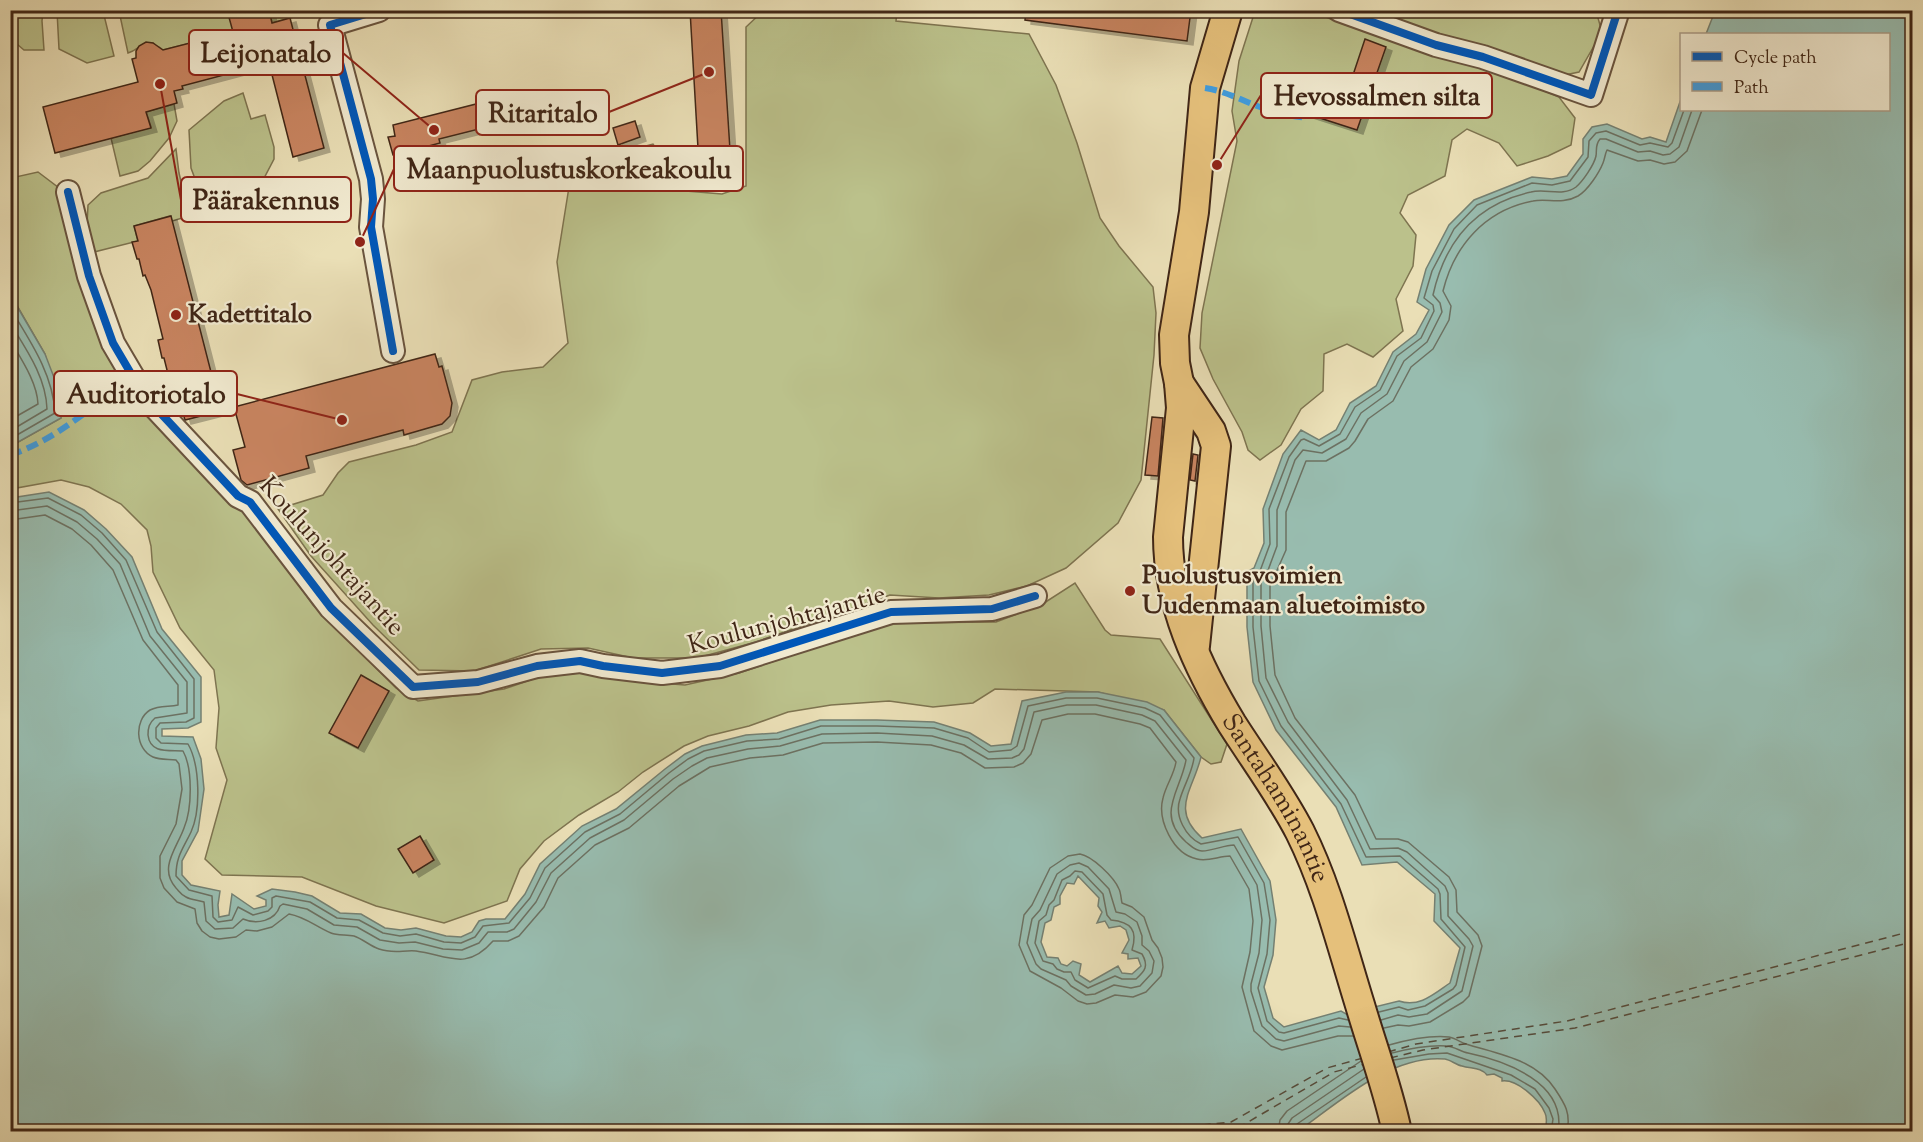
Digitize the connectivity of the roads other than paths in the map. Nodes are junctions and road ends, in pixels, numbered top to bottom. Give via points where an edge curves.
1 (379, 10) edge
2 (1228, 10) edge
3 (1339, 10) edge
4 (1618, 10) edge
5 (68, 192) dead end
6 (393, 351) dead end
7 (1179, 383) junction
8 (1035, 596) dead end
9 (1194, 652) junction
10 (1396, 1131) edge

1 - 6 street via 330,25 371,179 371,226
2 - 7 main road, Santahaminantie via 1205,88 1194,212 1174,335
3 - 4 street via 1591,95
5 - 8 street, Koulunjohtajantie via 89,276 112,343 133,377 188,444 238,496 250,502 331,608 413,687 478,682 537,666 580,661 662,673 720,666 891,612 992,609
7 - 9 main road, Santahaminantie via 1180,428 1168,553 1173,588
7 - 9 main road, Santahaminantie via 1216,446
9 - 10 main road, Santahaminantie via 1316,867

